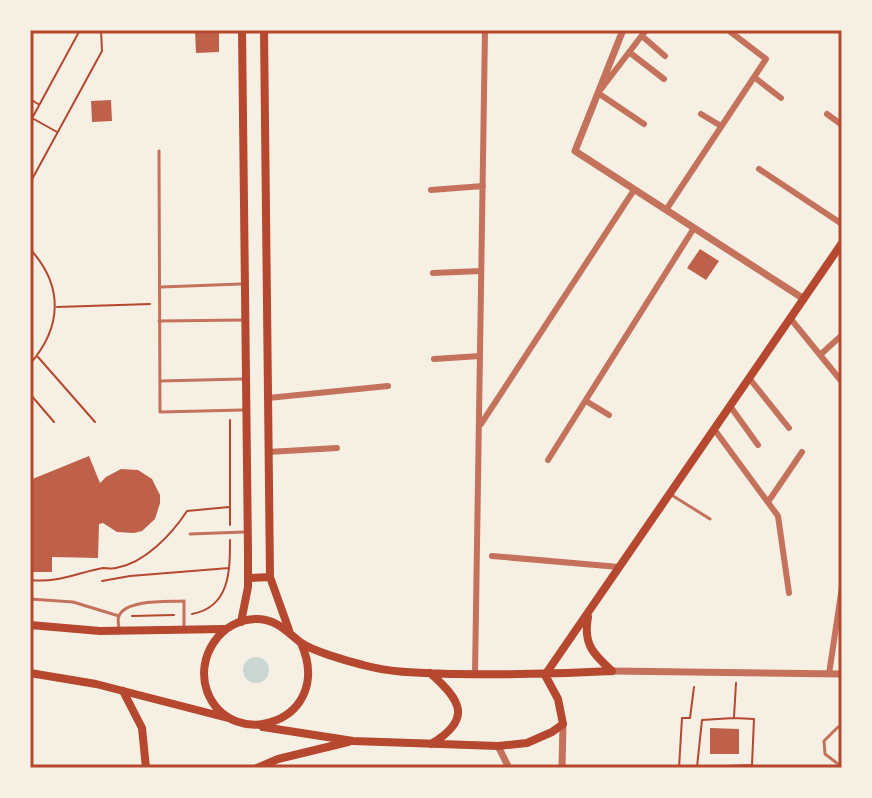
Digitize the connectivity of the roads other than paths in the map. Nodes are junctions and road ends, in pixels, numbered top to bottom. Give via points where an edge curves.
1 (242, 30) edge
2 (264, 30) edge
3 (485, 30) edge
4 (623, 30) edge
5 (728, 30) edge
6 (644, 33) edge
7 (629, 52) junction
8 (665, 56) dead end
9 (754, 77) junction
10 (664, 79) dead end
11 (598, 93) junction
12 (781, 98) dead end
13 (701, 114) dead end
14 (827, 114) dead end
15 (644, 124) dead end
16 (842, 125) edge
17 (721, 126) junction
18 (159, 151) dead end
19 (759, 169) dead end
20 (483, 186) junction
21 (431, 190) dead end
22 (634, 190) junction
23 (666, 210) junction
24 (842, 224) edge
25 (694, 228) junction
26 (842, 243) edge
27 (481, 271) junction
28 (433, 273) dead end
29 (245, 284) junction
30 (159, 287) junction
31 (804, 299) junction
32 (790, 318) junction
33 (246, 320) junction
34 (159, 321) junction
35 (842, 335) edge
36 (820, 355) junction
37 (480, 356) junction
38 (434, 359) dead end
39 (749, 378) junction
40 (246, 379) junction
41 (160, 381) junction
42 (842, 382) edge
43 (388, 386) dead end
44 (268, 398) junction
45 (586, 401) junction
46 (730, 406) junction
47 (247, 410) junction
48 (609, 415) dead end
49 (479, 427) junction
50 (789, 428) dead end
51 (714, 429) junction
52 (758, 445) dead end
53 (337, 448) dead end
54 (268, 452) junction
55 (802, 452) dead end
56 (548, 460) dead end
57 (670, 494) junction
58 (768, 502) junction
59 (710, 519) dead end
60 (248, 532) junction
61 (190, 534) dead end
62 (492, 556) dead end
63 (619, 567) junction
64 (270, 577) junction
65 (248, 578) junction
66 (842, 590) edge
67 (789, 593) dead end
68 (30, 599) edge
69 (588, 612) junction
70 (119, 616) junction
71 (241, 622) junction
72 (30, 625) edge
73 (225, 629) junction
74 (184, 630) junction
75 (289, 630) junction
76 (119, 631) junction
77 (301, 643) junction
78 (612, 671) junction
79 (30, 673) edge
80 (429, 673) junction
81 (475, 674) junction
82 (829, 674) junction
83 (842, 674) edge
84 (545, 675) junction
85 (123, 691) junction
86 (231, 719) junction
87 (248, 724) junction
88 (563, 724) junction
89 (842, 727) edge
90 (353, 741) junction
91 (431, 744) junction
92 (498, 746) junction
93 (842, 767) edge
94 (146, 768) edge
95 (257, 768) edge
96 (509, 768) edge
97 (562, 768) edge

1 - 29 main road
2 - 44 main road
3 - 20 street
4 - 11 street
5 - 9 street via 766,59
6 - 7 street
6 - 8 street
7 - 10 street
7 - 11 street
9 - 12 street
9 - 17 street
11 - 15 street
11 - 22 street via 575,151
13 - 17 street
14 - 16 street
17 - 23 street
18 - 30 lane
19 - 24 street
20 - 21 street
20 - 27 street
22 - 23 street
22 - 49 street
23 - 25 street
25 - 31 street
25 - 45 street
26 - 31 main road
27 - 28 street
27 - 37 street
29 - 30 lane
29 - 33 main road
30 - 34 lane
31 - 32 main road
32 - 36 street
32 - 39 main road
33 - 34 lane
33 - 40 main road
34 - 41 lane
35 - 36 street
36 - 42 street
37 - 38 street
37 - 49 street
39 - 46 main road
39 - 50 street
40 - 41 lane
40 - 47 main road
41 - 47 lane via 160,412
43 - 44 street
44 - 54 main road
45 - 48 street
45 - 56 street
46 - 51 main road
46 - 52 street
47 - 60 main road
49 - 81 street
51 - 57 main road
51 - 58 street
53 - 54 street
54 - 64 main road
55 - 58 street
57 - 59 lane
57 - 63 main road
58 - 67 street via 778,516
60 - 61 lane
60 - 65 main road
62 - 63 street
63 - 69 main road
64 - 65 main road
64 - 75 main road
65 - 71 main road
66 - 82 street
68 - 70 lane via 73,602
69 - 78 main road via 585,631 590,645
69 - 84 main road
70 - 74 lane via 137,604 184,601
70 - 76 lane
71 - 73 main road
71 - 75 main road via 266,621
72 - 76 main road
73 - 74 main road
73 - 86 main road via 209,650 203,675 217,708
74 - 76 main road
75 - 77 main road
77 - 80 main road via 361,665
77 - 87 main road via 310,675 297,706 283,718
78 - 82 street
78 - 84 main road
79 - 85 main road
80 - 81 main road
80 - 91 main road via 449,690 459,710 450,730
81 - 84 main road
82 - 83 street
84 - 88 main road
85 - 86 main road
85 - 94 main road via 142,728
86 - 87 main road
87 - 90 main road
88 - 92 main road via 527,743
88 - 97 street
89 - 93 lane via 824,741 825,754
90 - 91 main road
90 - 95 main road
91 - 92 main road
92 - 96 street

